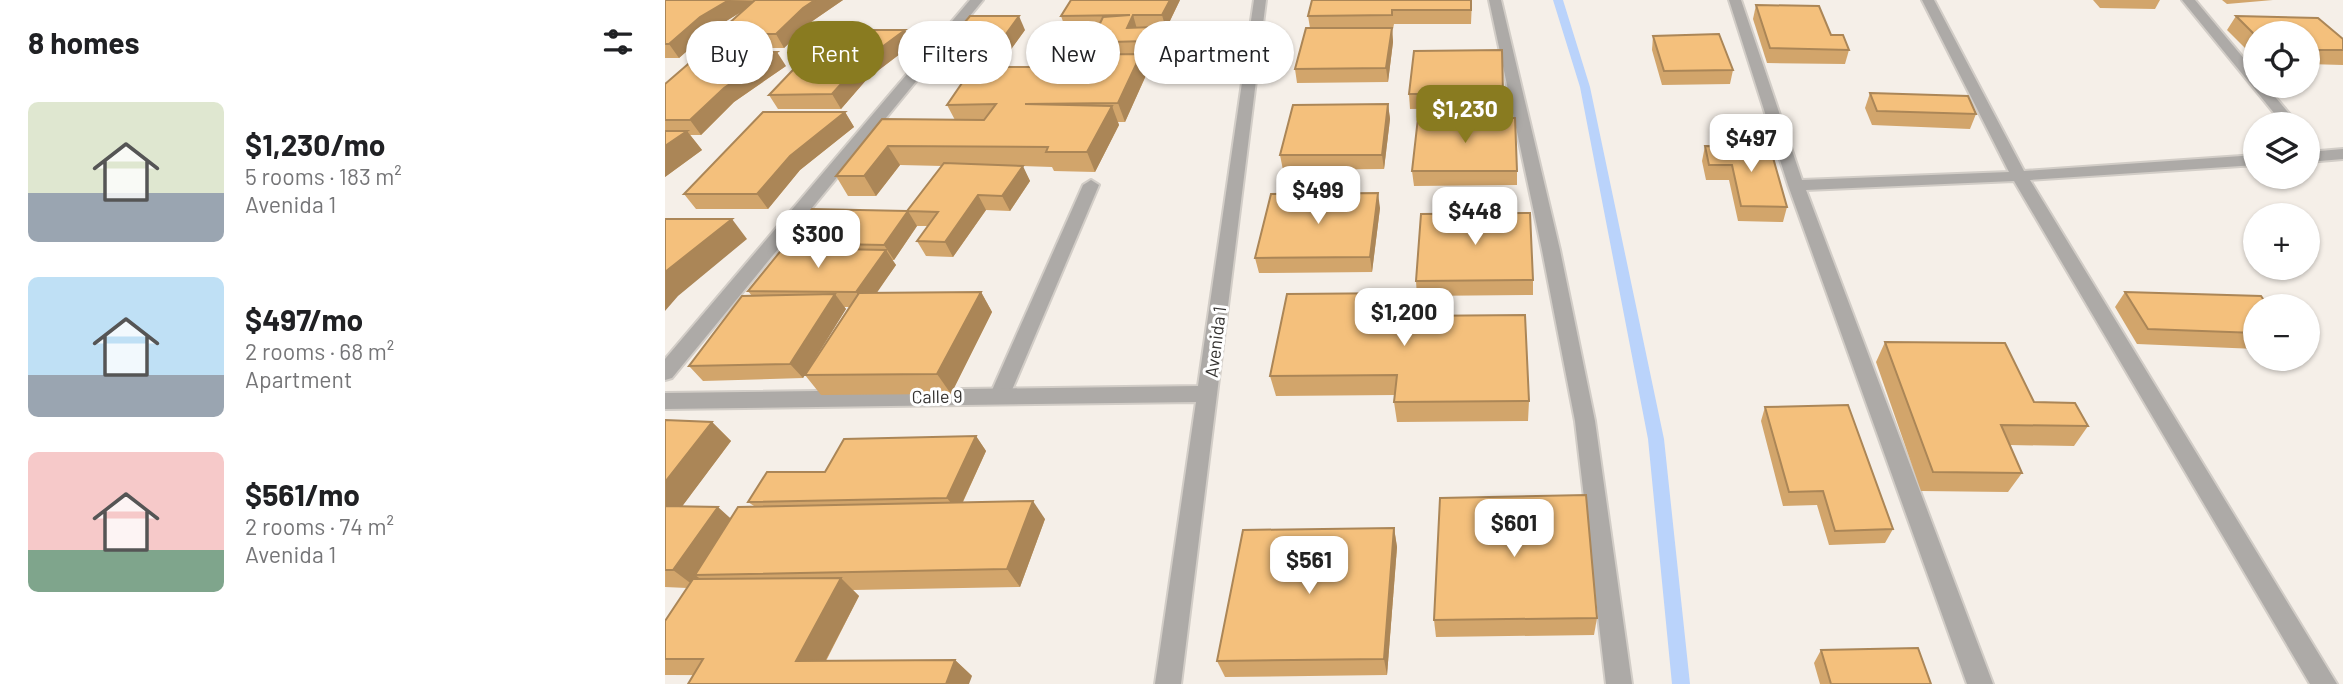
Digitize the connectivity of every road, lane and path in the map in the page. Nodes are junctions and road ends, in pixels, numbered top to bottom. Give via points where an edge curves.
1 (977, 0) edge
2 (1260, 0) edge
3 (1495, 0) edge
4 (1735, 0) edge
5 (1929, 0) edge
6 (2188, 0) edge
7 (2243, 67) edge
8 (2269, 98) edge
9 (2281, 112) edge
10 (2320, 153) edge
11 (2343, 154) edge
12 (2243, 161) edge
13 (2019, 176) junction
14 (1091, 185) dead end
15 (1796, 185) junction
16 (665, 373) edge
17 (1209, 394) junction
18 (999, 397) junction
19 (665, 401) edge
20 (1168, 684) edge
21 (1619, 684) edge
22 (1980, 684) edge
23 (2324, 684) edge

1 - 16 street
2 - 17 street, Avenida 1
3 - 21 street via 1585,421
4 - 15 street
5 - 13 street
6 - 7 street
8 - 9 street
10 - 11 street
12 - 13 street
13 - 15 street
13 - 23 street
14 - 18 street
15 - 22 street
17 - 18 street, Calle 9
17 - 20 street, Avenida 1
18 - 19 street, Calle 9

